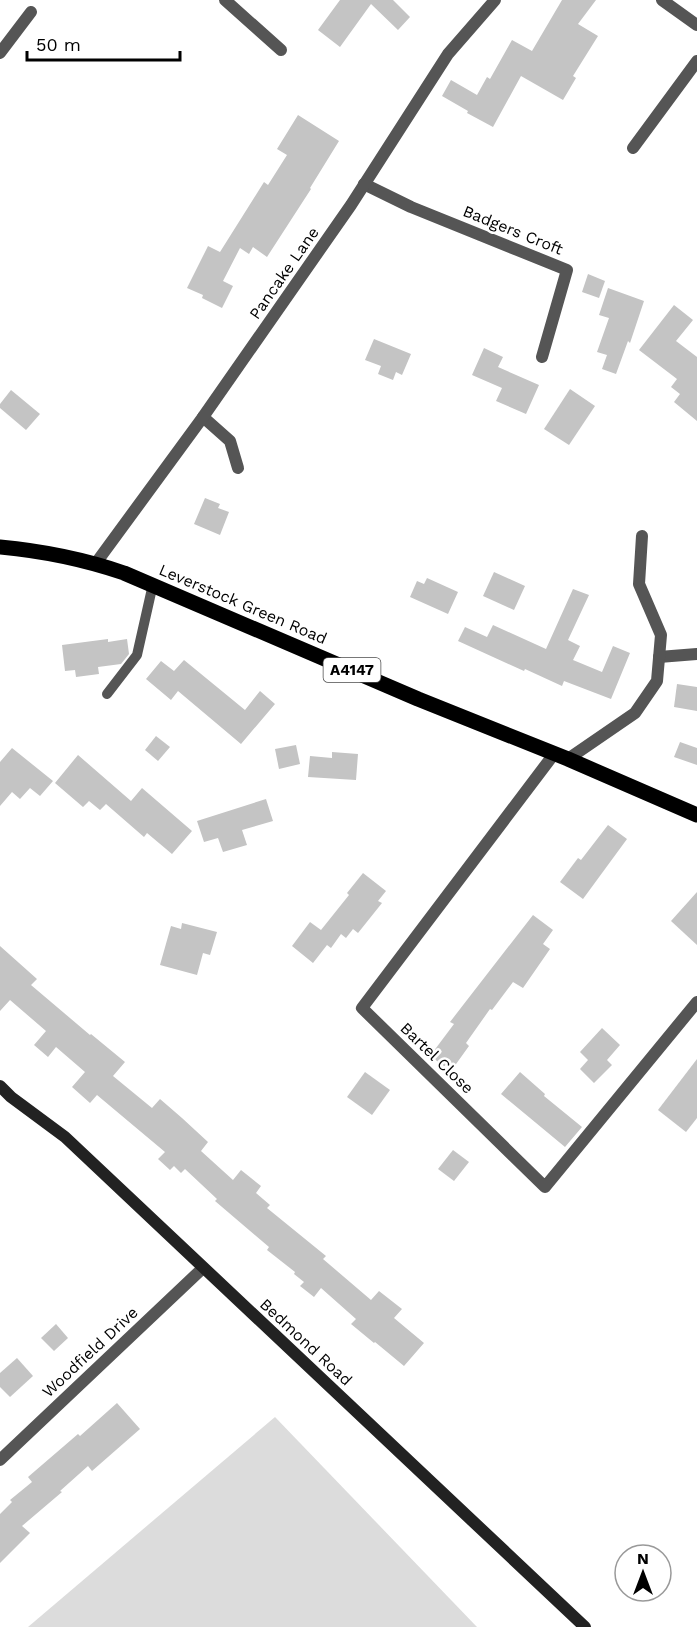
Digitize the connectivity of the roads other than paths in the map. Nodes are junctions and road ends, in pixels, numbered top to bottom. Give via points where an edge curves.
1 (225, 0) edge
2 (495, 0) edge
3 (662, 0) edge
4 (31, 12) dead end
5 (697, 25) edge
6 (281, 50) dead end
7 (0, 53) edge
8 (697, 61) edge
9 (633, 148) dead end
10 (364, 184) junction
11 (542, 357) dead end
12 (202, 417) junction
13 (238, 468) dead end
14 (642, 536) dead end
15 (0, 546) edge
16 (96, 563) junction
17 (153, 584) junction
18 (697, 654) edge
19 (659, 657) junction
20 (107, 694) dead end
21 (561, 756) junction
22 (697, 815) edge
23 (697, 1002) edge
24 (0, 1086) edge
25 (12, 1097) junction
26 (0, 1106) edge
27 (203, 1268) junction
28 (0, 1460) edge
29 (585, 1627) edge

1 - 6 street
2 - 10 street, Pancake Lane via 448,54
3 - 5 street
4 - 7 street
8 - 9 street
10 - 11 street, Badgers Croft via 567,270
10 - 12 street, Pancake Lane
12 - 13 street via 230,441
12 - 16 street, Pancake Lane
14 - 19 street via 639,584 661,635
15 - 16 main road, Leverstock Green Road / A4147
16 - 17 main road, Leverstock Green Road / A4147
17 - 20 lane via 137,655
17 - 21 main road, Leverstock Green Road / A4147 via 418,699
18 - 19 street
19 - 21 street via 657,681 635,713
21 - 22 main road, Leverstock Green Road / A4147
21 - 23 street, Bartel Close via 362,1008 545,1187
24 - 25 street, Bedmond Road
25 - 26 street
25 - 27 street, Bedmond Road via 65,1137
27 - 28 street, Woodfield Drive
27 - 29 street, Bedmond Road

